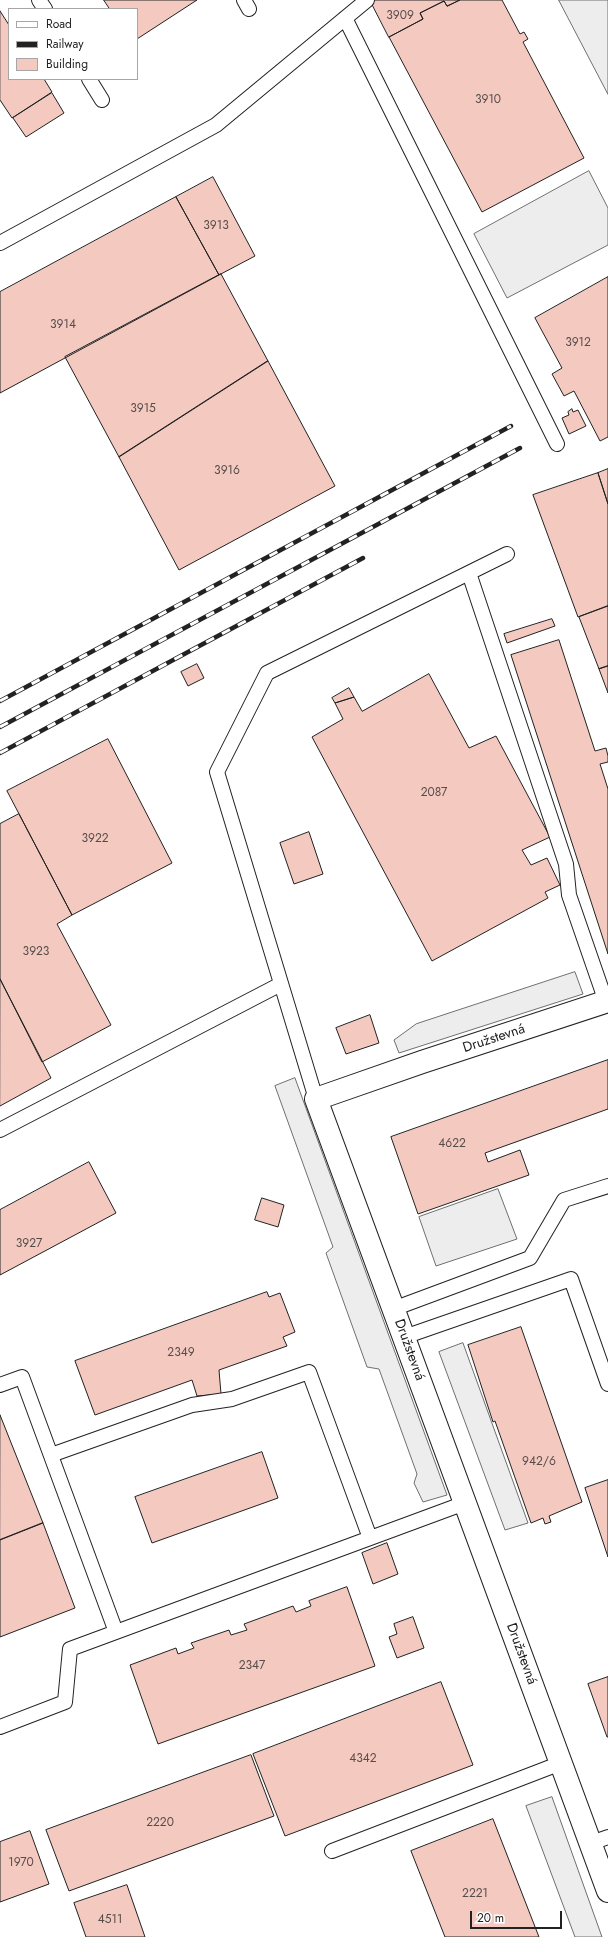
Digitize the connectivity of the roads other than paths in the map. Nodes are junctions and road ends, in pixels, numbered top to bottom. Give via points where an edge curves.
1 (367, 0) edge
2 (345, 18) junction
3 (90, 80) edge
4 (102, 100) dead end
5 (0, 243) edge
6 (557, 444) dead end
7 (507, 554) dead end
8 (469, 573) junction
9 (281, 984) junction
10 (607, 1001) edge
11 (316, 1100) junction
12 (0, 1130) edge
13 (608, 1186) edge
14 (393, 1308) junction
15 (404, 1338) junction
16 (608, 1384) edge
17 (0, 1385) edge
18 (51, 1455) junction
19 (465, 1503) junction
20 (370, 1538) junction
21 (116, 1632) junction
22 (0, 1727) edge
23 (561, 1763) junction
24 (599, 1840) edge
25 (332, 1852) dead end
26 (608, 1891) edge

1 - 2 lane
2 - 5 lane via 216,125
2 - 6 lane
3 - 4 lane
7 - 8 lane
8 - 9 lane via 268,673 216,772
8 - 10 lane via 566,864 570,895
9 - 11 lane
9 - 12 lane
10 - 11 street, Družstevná
11 - 14 street, Družstevná
13 - 14 lane via 564,1200 530,1258
14 - 15 street, Družstevná
15 - 16 lane via 571,1279
15 - 19 street, Družstevná
17 - 18 lane via 22,1377
18 - 20 lane via 192,1405 232,1399 310,1372
18 - 21 lane
19 - 20 lane
19 - 23 street, Družstevná
20 - 21 lane
21 - 22 lane via 70,1648 66,1702
23 - 24 street, Družstevná
23 - 25 lane
24 - 26 street, Družstevná

